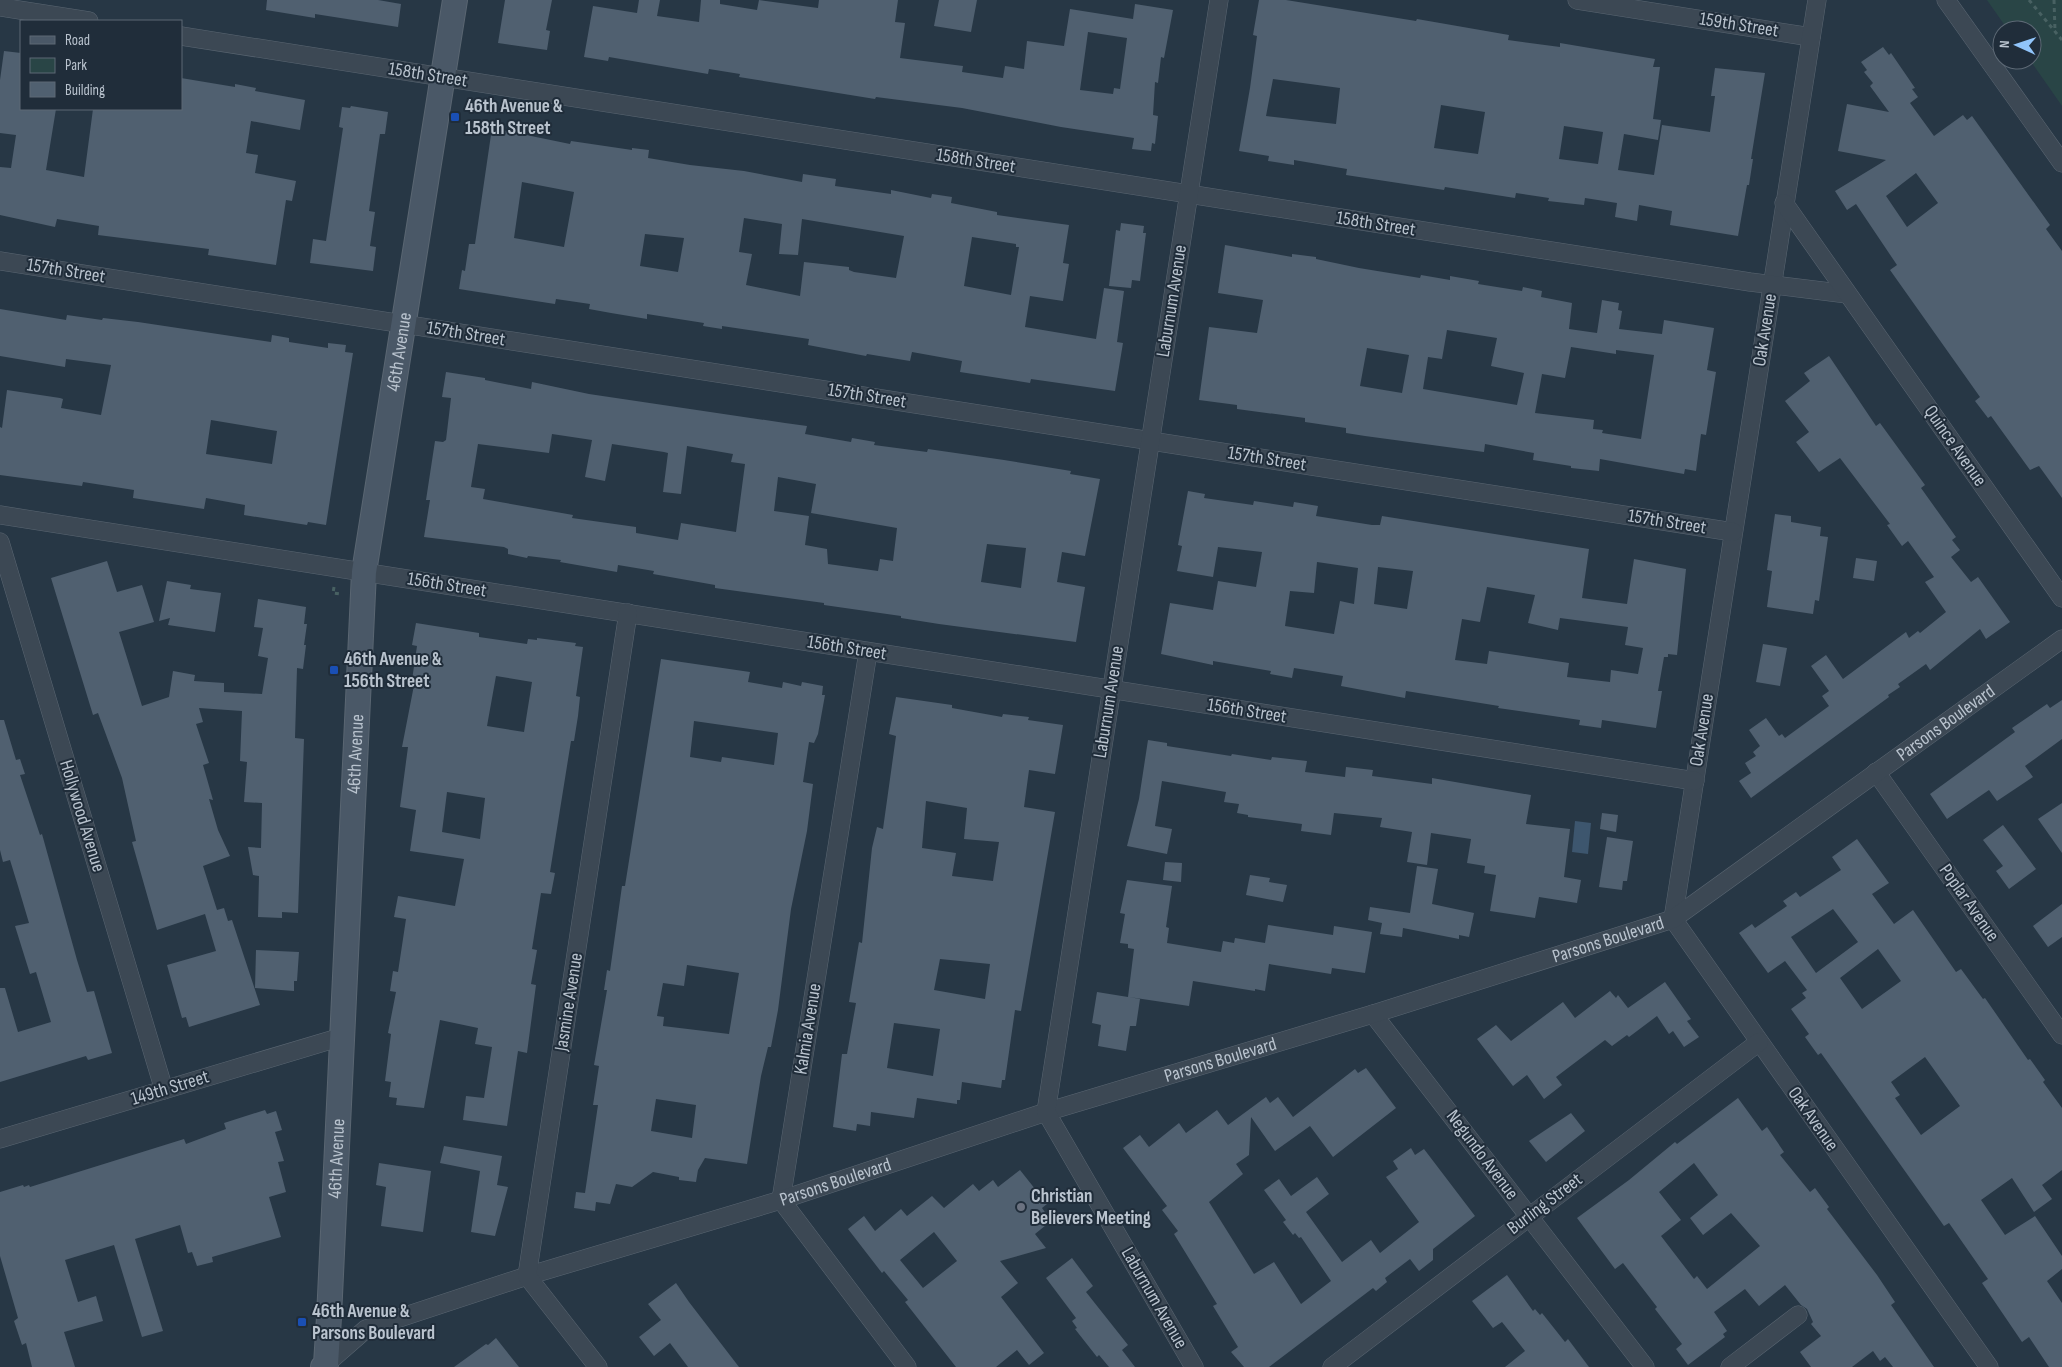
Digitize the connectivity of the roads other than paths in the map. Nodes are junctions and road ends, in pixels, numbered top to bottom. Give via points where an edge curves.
1 (455, 0) edge
2 (1220, 0) edge
3 (1577, 0) edge
4 (1817, 0) edge
5 (1946, 0) edge
6 (0, 7) edge
7 (83, 20) edge
8 (182, 36) edge
9 (1811, 37) junction
10 (444, 77) junction
11 (2062, 163) edge
12 (1189, 194) junction
13 (1784, 203) junction
14 (0, 261) edge
15 (1772, 285) junction
16 (1847, 294) junction
17 (405, 324) junction
18 (1150, 441) junction
19 (0, 515) edge
20 (1733, 532) junction
21 (0, 542) edge
22 (364, 572) junction
23 (2062, 598) edge
24 (628, 613) junction
25 (2062, 639) edge
26 (868, 652) junction
27 (1111, 689) junction
28 (1876, 772) junction
29 (1695, 781) junction
30 (1673, 919) junction
31 (1374, 1014) junction
32 (2062, 1035) edge
33 (341, 1037) junction
34 (1759, 1042) junction
35 (164, 1090) junction
36 (1046, 1112) junction
37 (0, 1139) edge
38 (781, 1200) junction
39 (1528, 1216) junction
40 (527, 1276) junction
41 (1798, 1315) dead end
42 (325, 1366) edge
43 (598, 1367) edge
44 (907, 1367) edge
45 (1194, 1367) edge
46 (1332, 1367) edge
47 (1645, 1367) edge
48 (1730, 1367) edge
49 (1989, 1367) edge

1 - 10 street, 46th Avenue
2 - 12 street, Laburnum Avenue
3 - 9 street, 159th Street
4 - 9 street, Oak Avenue
5 - 11 street
6 - 7 street
8 - 10 street, 158th Street
9 - 13 street, Oak Avenue
10 - 12 street, 158th Street
10 - 17 street, 46th Avenue
12 - 15 street, 158th Street
12 - 18 street, Laburnum Avenue
13 - 15 street, Oak Avenue
13 - 16 street, Quince Avenue
14 - 17 street, 157th Street
15 - 16 street
15 - 20 street, Oak Avenue
16 - 23 street, Quince Avenue
17 - 18 street, 157th Street
17 - 22 street, 46th Avenue
18 - 20 street, 157th Street
18 - 27 street, Laburnum Avenue
19 - 22 street, 156th Street
20 - 29 street, Oak Avenue
21 - 35 street, Hollywood Avenue
22 - 24 street, 156th Street
22 - 33 street, 46th Avenue
24 - 26 street, 156th Street
24 - 40 street, Jasmine Avenue
25 - 28 street, Parsons Boulevard
26 - 27 street, 156th Street
26 - 38 street, Kalmia Avenue
27 - 29 street, 156th Street
27 - 36 street, Laburnum Avenue
28 - 30 street, Parsons Boulevard
28 - 32 street, Poplar Avenue
29 - 30 street, Oak Avenue
30 - 31 street, Parsons Boulevard
30 - 34 street, Oak Avenue
31 - 36 street, Parsons Boulevard
31 - 39 street, Negundo Avenue
33 - 35 street, 149th Street
33 - 42 street, 46th Avenue
34 - 39 street, Burling Street
34 - 49 street, Oak Avenue
35 - 37 street, 149th Street
36 - 38 street, Parsons Boulevard
36 - 45 street, Laburnum Avenue
38 - 40 street, Parsons Boulevard
38 - 44 street
39 - 46 street, Burling Street
39 - 47 street, Negundo Avenue
40 - 42 street, Parsons Boulevard via 366,1329
40 - 43 street
41 - 48 street

